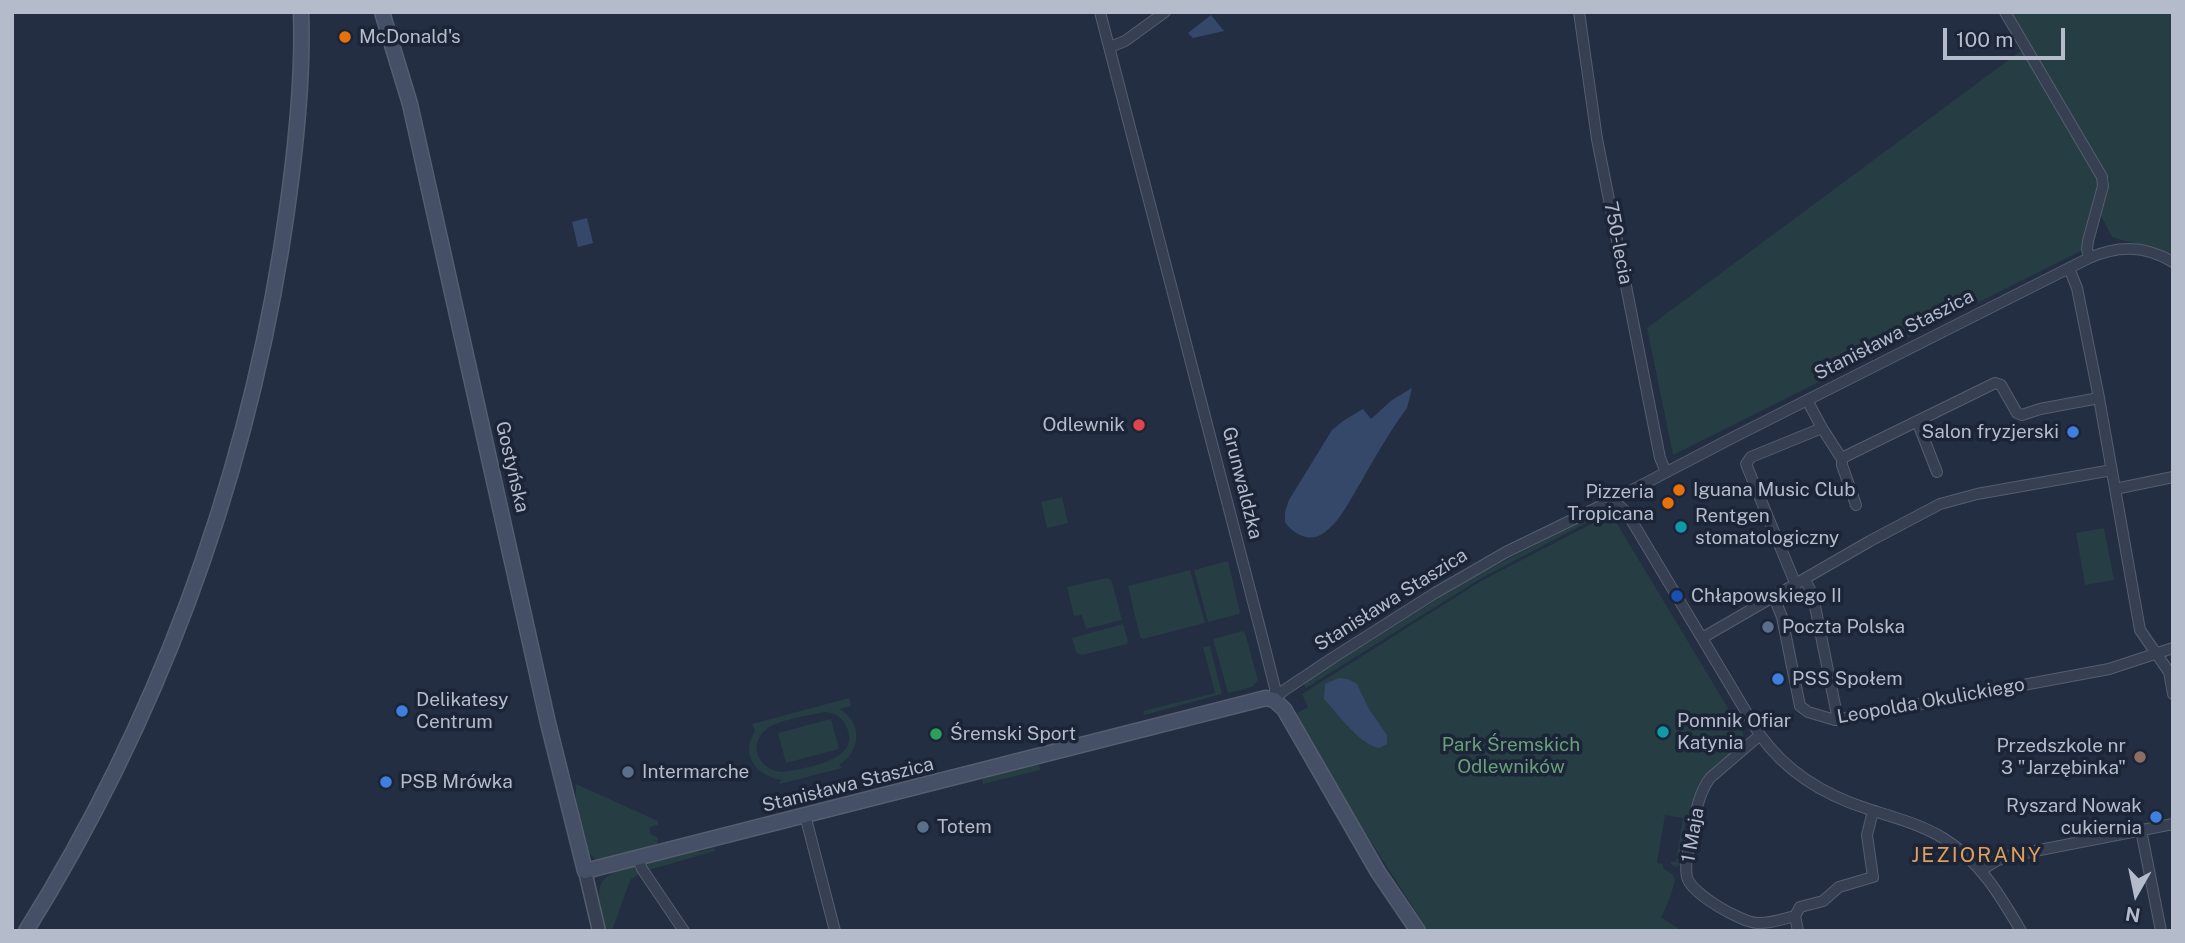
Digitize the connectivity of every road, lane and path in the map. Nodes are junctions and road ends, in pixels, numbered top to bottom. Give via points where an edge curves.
1 (301, 12) edge
2 (382, 12) edge
3 (1100, 12) edge
4 (1165, 12) edge
5 (1579, 12) edge
6 (2005, 12) edge
7 (1110, 47) junction
8 (2089, 258) junction
9 (2173, 262) edge
10 (2069, 268) junction
11 (2099, 398) junction
12 (1807, 400) junction
13 (1917, 421) junction
14 (1822, 428) junction
15 (1842, 457) junction
16 (2112, 470) junction
17 (1666, 472) junction
18 (1937, 472) dead end
19 (2173, 477) edge
20 (2115, 489) junction
21 (1613, 500) junction
22 (1856, 505) dead end
23 (1800, 582) junction
24 (1774, 597) junction
25 (1702, 638) junction
26 (2173, 648) edge
27 (2156, 653) junction
28 (2173, 694) edge
29 (1275, 700) junction
30 (1838, 720) junction
31 (1760, 735) junction
32 (1873, 811) junction
33 (805, 816) junction
34 (2173, 824) edge
35 (2141, 831) junction
36 (638, 858) junction
37 (1982, 870) junction
38 (584, 871) junction
39 (1795, 916) junction
40 (26, 931) edge
41 (599, 931) edge
42 (684, 931) edge
43 (835, 931) edge
44 (1418, 931) edge
45 (1798, 931) edge
46 (2021, 931) edge
47 (2161, 931) edge

1 - 40 main road via 287,216 259,366 230,477 187,606 142,715 80,839
2 - 38 main road, Gostyńska via 410,104
3 - 7 street, Grunwaldzka
4 - 7 street
5 - 17 street, 750-lecia via 1597,139
6 - 8 street via 2102,177 2087,245
7 - 29 street, Grunwaldzka via 1267,654
8 - 9 street, Stanisława Staszica via 2130,248
8 - 10 street, Stanisława Staszica
10 - 11 street
10 - 12 street, Stanisława Staszica
11 - 13 street via 2022,415 1995,383
11 - 16 street
12 - 14 street
12 - 17 street, Stanisława Staszica
13 - 15 street
13 - 18 street
14 - 15 street
14 - 23 street via 1746,462
15 - 22 street
16 - 20 street
16 - 23 street via 1947,502
17 - 21 street, Stanisława Staszica
19 - 20 street
20 - 27 street via 2140,630
21 - 25 street via 1627,513
21 - 29 street, Stanisława Staszica via 1460,578
23 - 24 street
23 - 30 street via 1813,596
24 - 25 street
24 - 30 street, Leopolda Okulickiego via 1800,706
25 - 31 street
26 - 27 street, Leopolda Okulickiego
27 - 28 street via 2169,672
27 - 30 street, Leopolda Okulickiego via 2116,667
29 - 33 main road, Stanisława Staszica via 1258,699
29 - 44 main road, Grunwaldzka
31 - 32 street via 1809,783
31 - 39 street, 1 Maja via 1705,785 1692,831 1688,880 1704,898 1744,922
32 - 37 street via 1936,834
32 - 39 street, 1 Maja via 1867,835 1873,877 1839,887 1823,901 1800,907
33 - 36 main road, Stanisława Staszica
33 - 43 street
34 - 35 street
35 - 37 street via 2009,856
35 - 47 street
36 - 38 main road, Stanisława Staszica
36 - 42 street
37 - 46 street
38 - 41 street, Gostyńska
39 - 45 street

